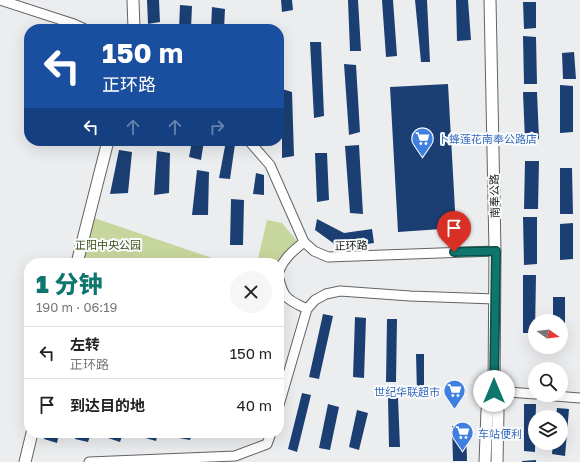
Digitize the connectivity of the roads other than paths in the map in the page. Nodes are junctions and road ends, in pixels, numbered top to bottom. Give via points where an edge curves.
1 (0, 0) edge
2 (133, 0) edge
3 (490, 0) edge
4 (74, 24) edge
5 (134, 24) edge
6 (107, 146) edge
7 (253, 146) edge
8 (304, 242) junction
9 (496, 251) junction
10 (77, 258) edge
11 (284, 260) edge
12 (284, 293) edge
13 (495, 299) junction
14 (307, 309) junction
15 (284, 388) edge
16 (494, 391) junction
17 (528, 393) edge
18 (568, 397) edge
19 (580, 398) edge
20 (31, 438) edge
21 (270, 438) edge
22 (25, 462) edge
23 (89, 462) edge
24 (485, 462) edge
25 (497, 462) edge

1 - 4 street
2 - 5 main road
3 - 9 main road, 南奉公路
6 - 10 main road
7 - 8 street via 270,165
8 - 9 street, 正环路 via 328,257
8 - 11 street
9 - 13 main road, 南奉公路
12 - 14 street via 289,300
13 - 14 street via 340,291 326,294 315,300
13 - 16 main road, 南奉公路
14 - 15 street
16 - 17 street
16 - 24 main road, 南奉公路 via 487,410
16 - 25 main road, 南奉公路 via 498,411
18 - 19 street
20 - 22 main road
21 - 23 street via 268,444 235,456

